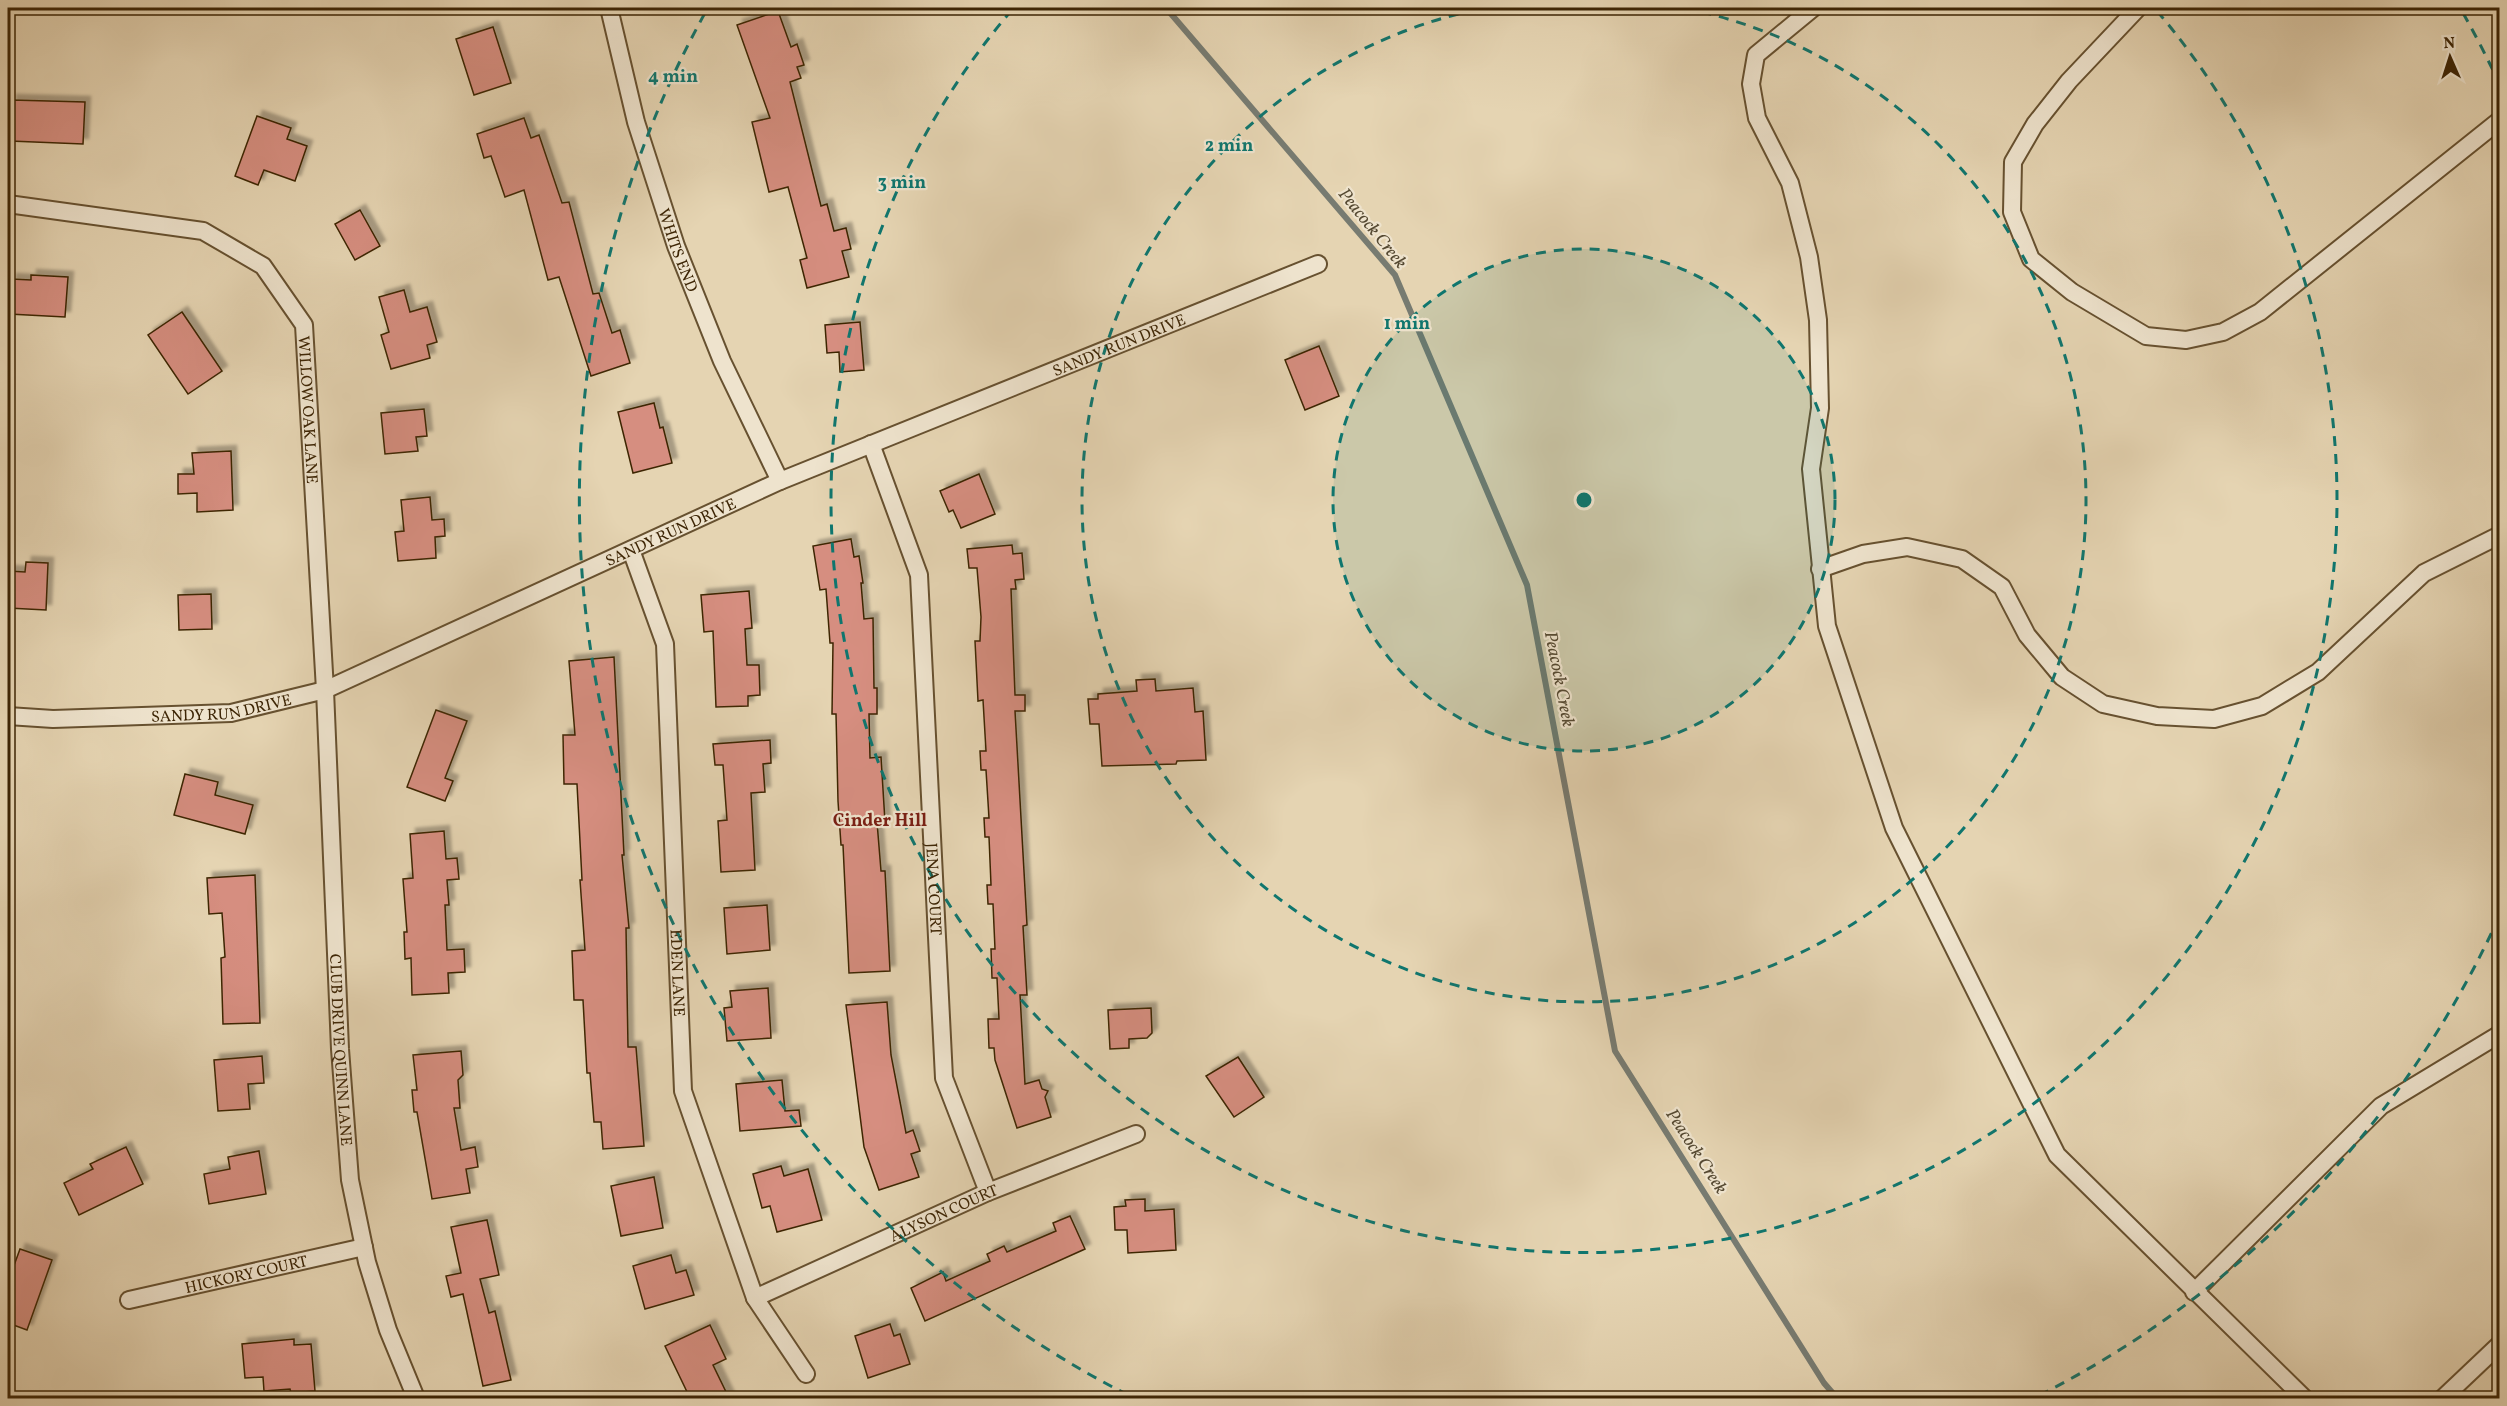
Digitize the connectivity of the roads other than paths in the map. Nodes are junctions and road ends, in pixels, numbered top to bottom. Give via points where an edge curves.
1 (609, 8) edge
2 (1813, 8) edge
3 (2138, 8) edge
4 (2499, 120) edge
5 (8, 204) edge
6 (1318, 264) dead end
7 (871, 444) junction
8 (780, 481) junction
9 (2499, 535) edge
10 (631, 549) junction
11 (1820, 569) junction
12 (325, 690) junction
13 (8, 716) edge
14 (2499, 1034) edge
15 (1136, 1134) dead end
16 (988, 1192) junction
17 (364, 1247) junction
18 (2194, 1292) junction
19 (755, 1298) junction
20 (129, 1300) dead end
21 (2499, 1344) edge
22 (806, 1374) dead end
23 (416, 1398) edge
24 (2304, 1398) edge
25 (2443, 1398) edge

1 - 8 street, WHITS END via 636,122 676,246 722,361
2 - 11 street via 1756,55 1751,84 1757,118 1790,183 1809,257 1818,320 1820,408 1810,469
3 - 4 street via 2069,81 2035,124 2013,162 2012,212 2031,259 2072,292 2146,336 2186,340 2223,332 2260,312
5 - 12 street, WILLOW OAK LANE via 203,231 263,266 304,325
6 - 7 street, SANDY RUN DRIVE
7 - 8 street, SANDY RUN DRIVE
7 - 16 street, JENA COURT via 919,575 944,1078
8 - 10 street, SANDY RUN DRIVE
9 - 11 street via 2424,573 2318,672 2262,706 2214,719 2157,716 2103,704 2062,677 2027,635 2002,587 1962,559 1907,548 1863,554
10 - 12 street, SANDY RUN DRIVE
10 - 19 street, EDEN LANE via 665,644 683,1090
11 - 18 street via 1827,626 1894,828 2057,1155
12 - 13 street, SANDY RUN DRIVE via 231,713 53,719
12 - 17 street, CLUB DRIVE QUINN LANE via 340,1049 350,1180
14 - 18 street via 2381,1106
15 - 16 street, ALYSON COURT
16 - 19 street, ALYSON COURT
17 - 20 street, HICKORY COURT
17 - 23 street, CLUB DRIVE QUINN LANE via 388,1330
18 - 24 street
19 - 22 street, EDEN LANE
21 - 25 street

